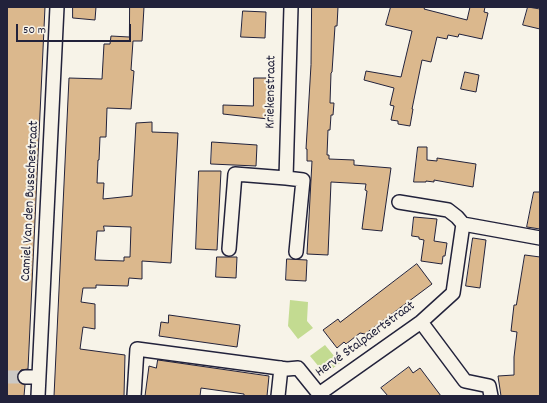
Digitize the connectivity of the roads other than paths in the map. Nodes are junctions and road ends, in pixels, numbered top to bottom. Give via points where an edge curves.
1 (57, 7) edge
2 (291, 7) edge
3 (286, 178) junction
4 (399, 202) dead end
5 (463, 224) junction
6 (540, 238) edge
7 (229, 249) dead end
8 (296, 252) dead end
9 (421, 322) junction
10 (281, 368) junction
11 (25, 377) tunnel mouth
12 (39, 377) junction
13 (320, 395) edge
14 (38, 396) edge
15 (134, 396) edge
16 (278, 396) edge
17 (491, 396) edge

1 - 12 street, Camiel Van den Busschestraat
2 - 3 street, Kriekenstraat
3 - 7 street via 235,174
3 - 8 street via 303,180
4 - 5 street via 448,210
5 - 6 street
5 - 9 street, Hervé Stalpaertstraat via 453,293
9 - 13 street, Hervé Stalpaertstraat
9 - 17 street via 465,381 489,386
10 - 13 street, Hervé Stalpaertstraat via 298,368
10 - 15 street, Hervé Stalpaertstraat via 137,349
10 - 16 street
11 - 12 street
12 - 14 street, Camiel Van den Busschestraat

